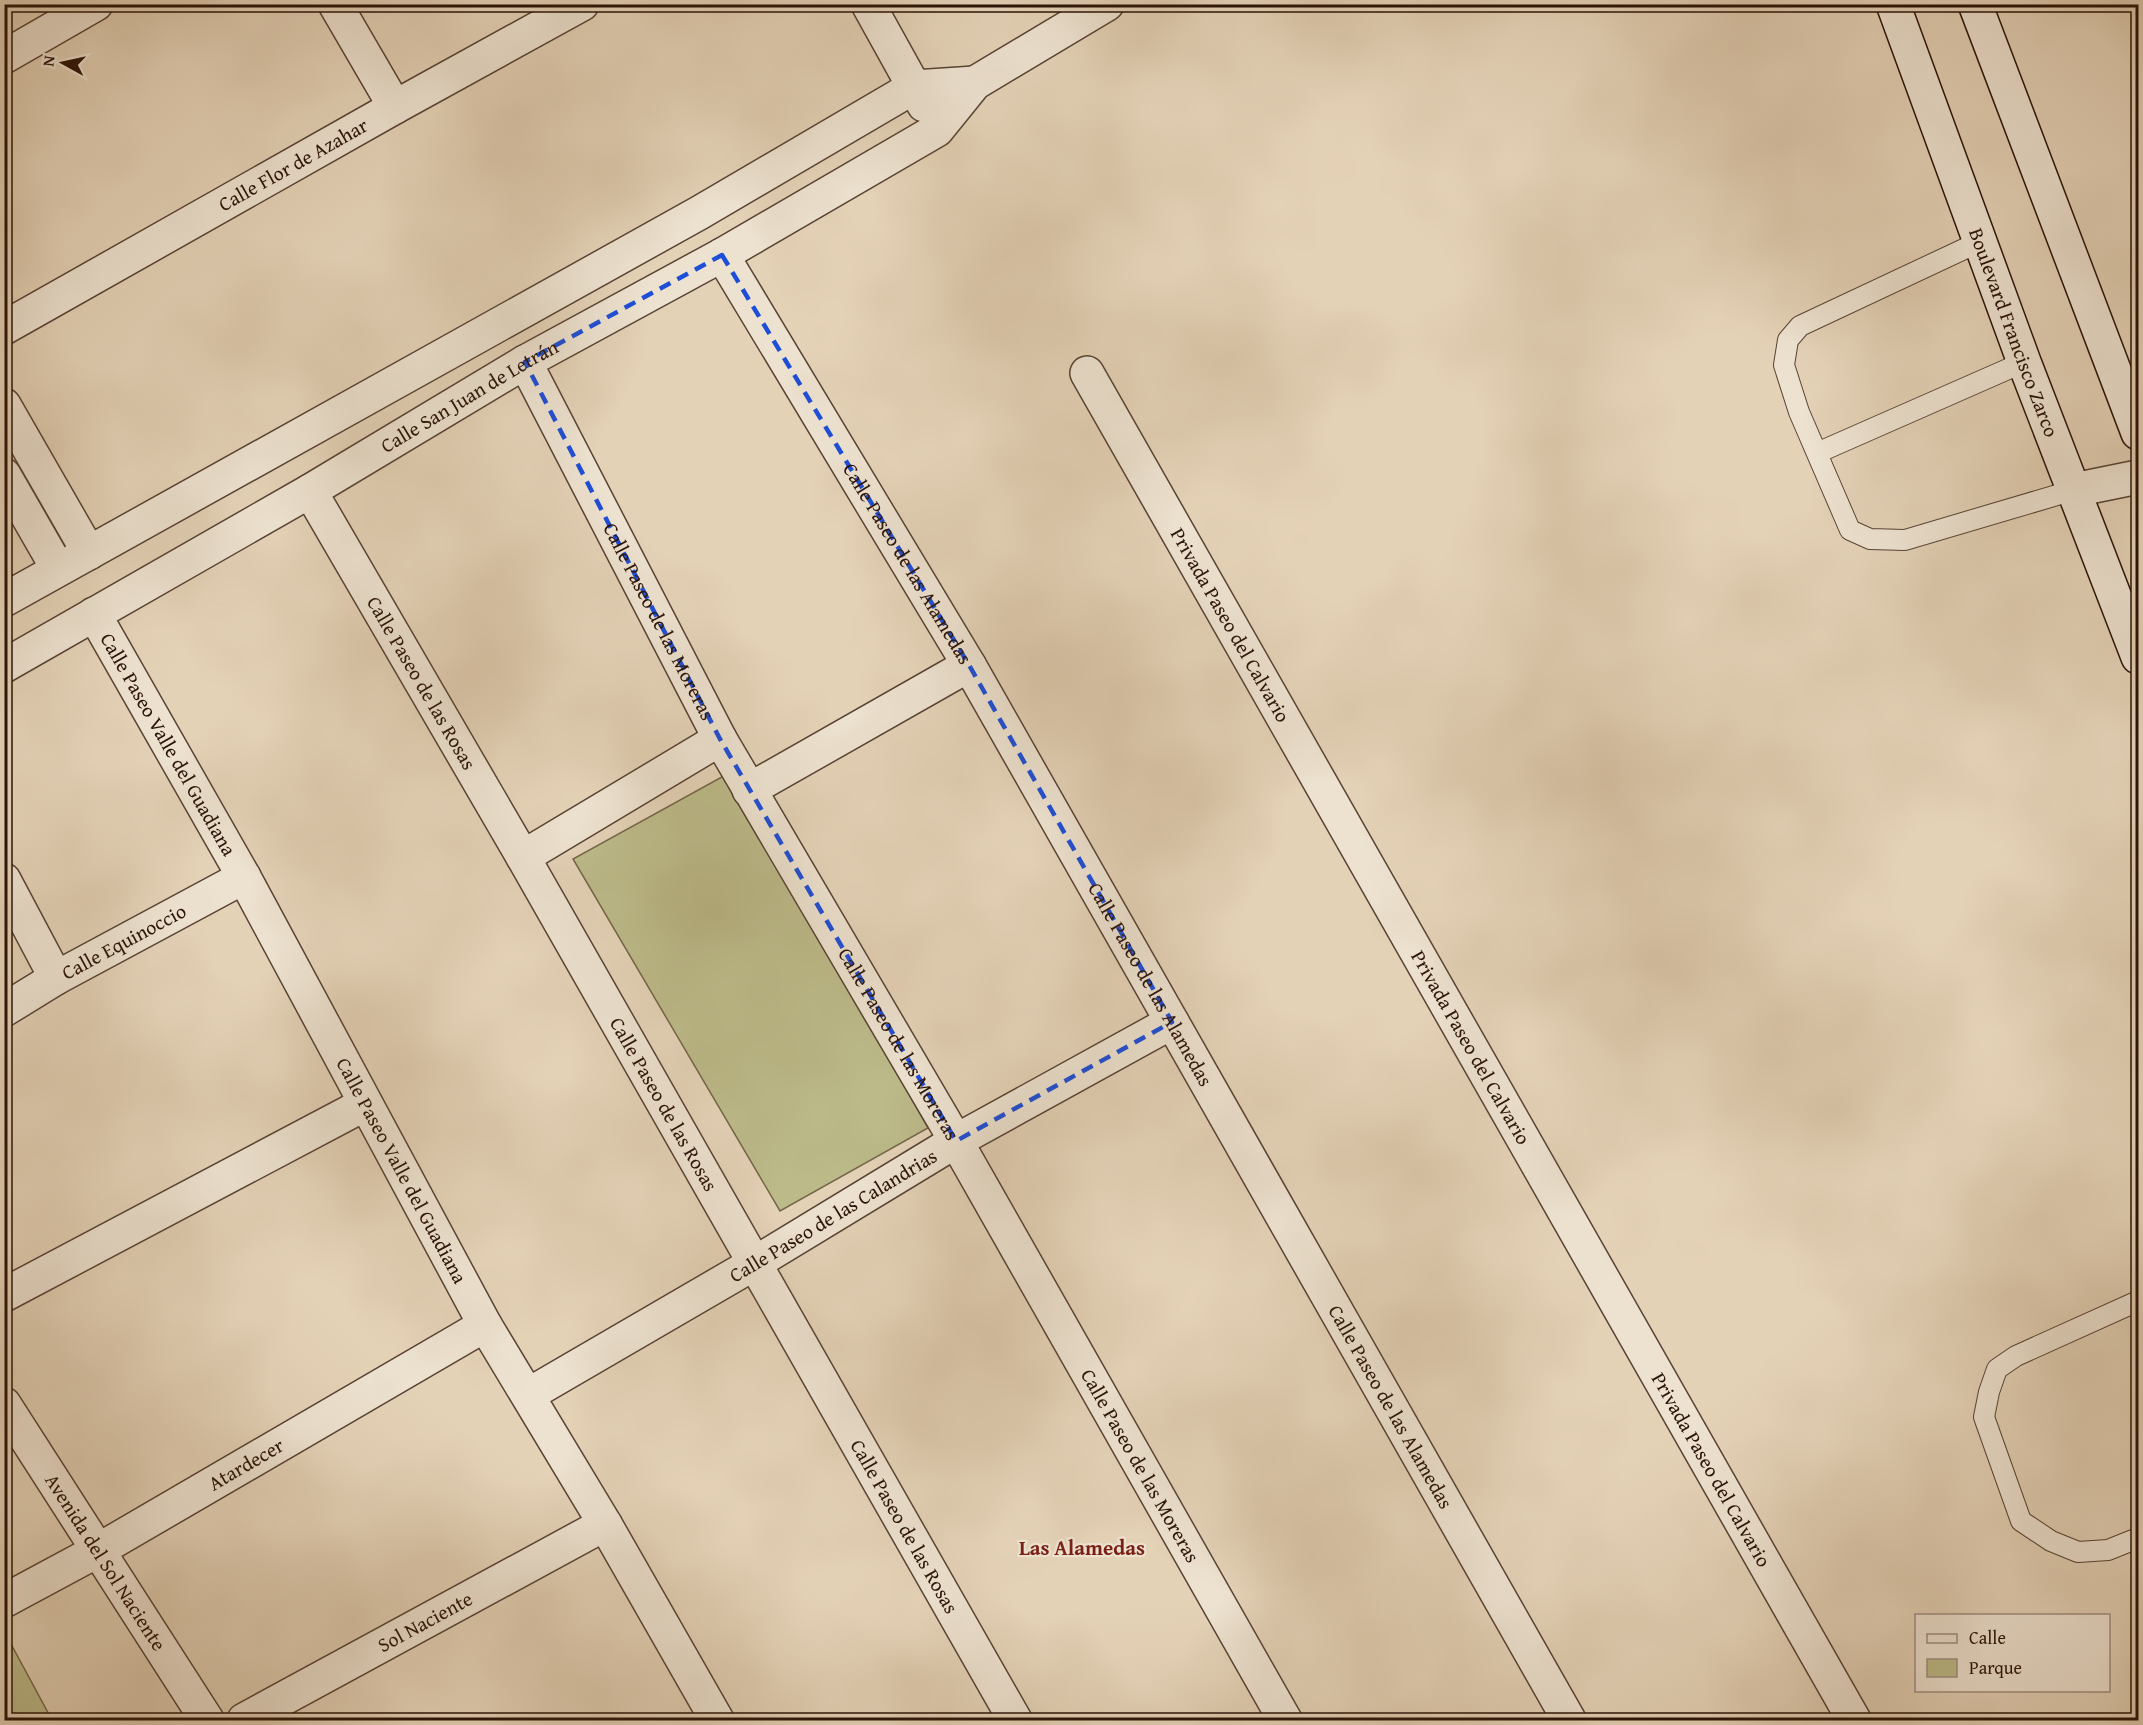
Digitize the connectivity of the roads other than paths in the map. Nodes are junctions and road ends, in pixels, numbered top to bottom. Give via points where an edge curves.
1 (96, 4) edge
2 (335, 4) edge
3 (582, 4) edge
4 (868, 4) edge
5 (1107, 4) edge
6 (1893, 4) edge
7 (1975, 4) edge
8 (4, 57) edge
9 (975, 83) junction
10 (914, 87) junction
11 (395, 107) junction
12 (937, 130) junction
13 (1979, 242) junction
14 (722, 255) junction
15 (4, 328) edge
16 (525, 362) junction
17 (2024, 362) junction
18 (1087, 373) dead end
19 (4, 405) edge
20 (2139, 433) edge
21 (1816, 453) junction
22 (4, 476) edge
23 (2139, 477) edge
24 (2074, 490) junction
25 (310, 491) junction
26 (90, 553) junction
27 (58, 569) junction
28 (4, 600) edge
29 (94, 614) junction
30 (2139, 657) edge
31 (969, 665) junction
32 (4, 666) edge
33 (720, 739) junction
34 (749, 790) junction
35 (523, 858) junction
36 (244, 877) junction
37 (4, 880) edge
38 (56, 978) junction
39 (4, 1010) edge
40 (1172, 1022) junction
41 (365, 1104) junction
42 (956, 1141) junction
43 (755, 1263) junction
44 (4, 1295) edge
45 (2139, 1301) edge
46 (484, 1325) junction
47 (528, 1395) junction
48 (4, 1404) edge
49 (605, 1524) junction
50 (2139, 1538) edge
51 (97, 1551) junction
52 (4, 1601) edge
53 (1851, 1719) edge
54 (207, 1720) edge
55 (244, 1720) edge
56 (717, 1720) edge
57 (1015, 1720) edge
58 (1285, 1720) edge
59 (1569, 1720) edge

1 - 8 street
2 - 11 street
3 - 11 street, Calle Flor de Azahar
4 - 10 street
5 - 9 street
6 - 13 street, Boulevard Francisco Zarco
7 - 20 street
9 - 10 street
9 - 12 street
10 - 12 street
10 - 26 street via 699,213
11 - 15 street, Calle Flor de Azahar
12 - 14 street, Calle San Juan de Letrán
13 - 17 street, Boulevard Francisco Zarco
13 - 21 lane via 1800,327 1788,340 1784,365
14 - 16 street, Calle San Juan de Letrán
14 - 31 street, Calle Paseo de las Alamedas
16 - 25 street, Calle San Juan de Letrán
16 - 33 street, Calle Paseo de las Moreras
17 - 21 lane
17 - 24 street, Boulevard Francisco Zarco
18 - 53 street, Privada Paseo del Calvario
19 - 26 street
21 - 24 lane via 1850,530 1870,539 1905,540
22 - 27 street
23 - 24 street
24 - 30 street, Boulevard Francisco Zarco
25 - 29 street, Calle San Juan de Letrán
25 - 35 street, Calle Paseo de las Rosas
26 - 27 street
27 - 28 street
29 - 32 street, Calle San Juan de Letrán
29 - 36 street, Calle Paseo Valle del Guadiana
31 - 34 street
31 - 40 street, Calle Paseo de las Alamedas
33 - 34 street, Calle Paseo de las Moreras
33 - 35 street
34 - 42 street, Calle Paseo de las Moreras
35 - 43 street, Calle Paseo de las Rosas
36 - 38 street, Calle Equinoccio
36 - 41 street, Calle Paseo Valle del Guadiana
37 - 38 street
38 - 39 street, Calle Equinoccio
40 - 42 street, Calle Paseo de las Calandrias
40 - 59 street, Calle Paseo de las Alamedas
41 - 44 street
41 - 46 street, Calle Paseo Valle del Guadiana
42 - 43 street, Calle Paseo de las Calandrias
42 - 58 street, Calle Paseo de las Moreras
43 - 47 street, Calle Paseo de las Calandrias
43 - 57 street, Calle Paseo de las Rosas
45 - 50 lane via 2016,1356 1997,1369 1984,1418 2021,1521 2051,1541 2078,1552 2108,1550
46 - 47 street, Calle Paseo Valle del Guadiana
46 - 51 street, Atardecer
47 - 49 street, Calle Paseo Valle del Guadiana
48 - 51 street, Avenida del Sol Naciente
49 - 55 street, Sol Naciente
49 - 56 street, Calle Paseo Valle del Guadiana
51 - 52 street, Atardecer
51 - 54 street, Avenida del Sol Naciente

